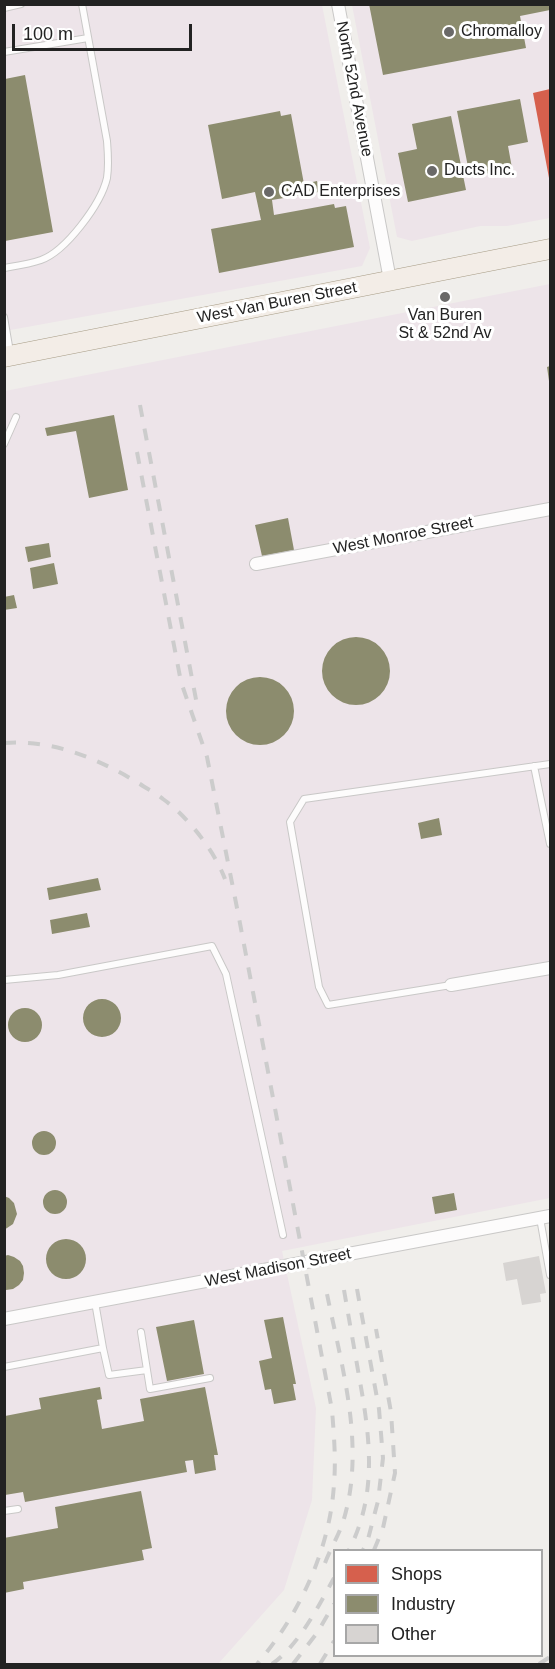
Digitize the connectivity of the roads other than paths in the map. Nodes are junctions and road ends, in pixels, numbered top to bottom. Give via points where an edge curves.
1 (21, 4) edge
2 (82, 4) edge
3 (338, 4) edge
4 (4, 8) edge
5 (88, 38) junction
6 (4, 52) edge
7 (550, 249) edge
8 (4, 268) edge
9 (390, 280) junction
10 (4, 317) edge
11 (7, 356) edge
12 (16, 417) dead end
13 (4, 444) edge
14 (550, 509) edge
15 (256, 564) dead end
16 (550, 764) edge
17 (534, 766) junction
18 (550, 844) edge
19 (550, 968) edge
20 (4, 980) edge
21 (451, 985) joint
22 (545, 1217) edge
23 (283, 1235) dead end
24 (550, 1275) edge
25 (95, 1302) junction
26 (4, 1319) edge
27 (141, 1332) dead end
28 (103, 1348) junction
29 (4, 1367) edge
30 (147, 1370) junction
31 (210, 1378) dead end
32 (18, 1509) dead end
33 (4, 1511) edge

1 - 4 lane
2 - 5 lane
3 - 9 street, North 52nd Avenue
5 - 6 lane
5 - 8 lane via 109,158 106,180 88,217 57,251 42,260
7 - 9 main road, West Van Buren Street
9 - 11 main road, West Van Buren Street
10 - 11 lane
12 - 13 lane
14 - 15 street, West Monroe Street
16 - 17 lane
17 - 18 lane
17 - 21 lane via 304,799 290,822 319,987 328,1005
19 - 21 street
20 - 23 lane via 58,975 212,946 226,974
22 - 24 lane
22 - 25 street, West Madison Street
25 - 26 street, West Madison Street
25 - 28 lane
27 - 30 lane
28 - 29 lane
28 - 30 lane via 109,1375
30 - 31 lane via 150,1389
32 - 33 lane

